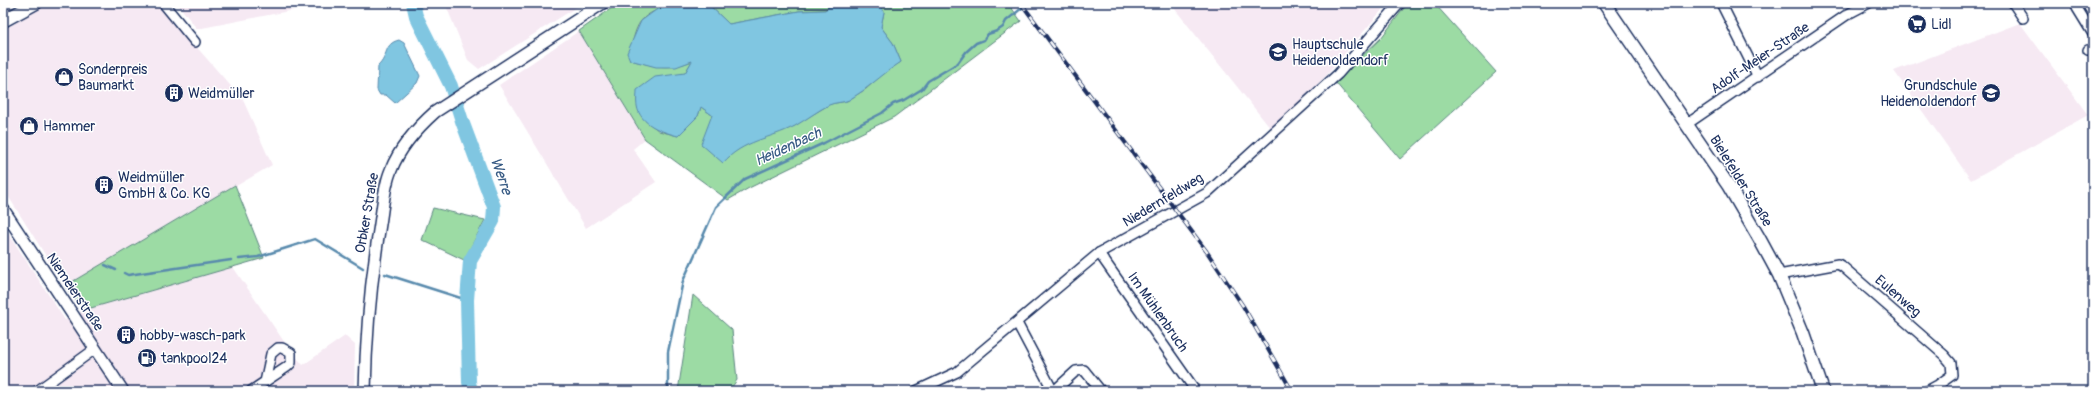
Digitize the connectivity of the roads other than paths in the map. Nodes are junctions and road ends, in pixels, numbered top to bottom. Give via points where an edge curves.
1 (23, 3) edge
2 (36, 3) edge
3 (163, 3) edge
4 (603, 3) edge
5 (1400, 3) edge
6 (1604, 3) edge
7 (1721, 3) edge
8 (1869, 3) edge
9 (2013, 3) edge
10 (2077, 8) dead end
11 (3, 13) edge
12 (2023, 18) dead end
13 (3, 21) edge
14 (2093, 34) edge
15 (195, 42) dead end
16 (1758, 77) junction
17 (1687, 124) junction
18 (3, 209) edge
19 (1099, 253) junction
20 (1779, 275) junction
21 (1017, 324) junction
22 (96, 350) junction
23 (266, 382) dead end
24 (1193, 387) dead end
25 (1931, 390) edge
26 (37, 391) edge
27 (123, 391) edge
28 (251, 391) edge
29 (365, 391) edge
30 (916, 391) edge
31 (1054, 391) edge
32 (1101, 391) edge
33 (1823, 391) edge

1 - 11 main road
2 - 13 main road
3 - 15 street
4 - 29 street, Orbker Straße via 444,107 419,127 408,141 387,180 370,286
5 - 19 street, Niedernfeldweg via 1338,74 1207,193
6 - 17 main road, Bielefelder Straße
7 - 16 street
8 - 16 street, Adolf-Meier-Straße via 1848,14
9 - 12 street
10 - 14 street
16 - 17 street, Adolf-Meier-Straße
17 - 20 main road, Bielefelder Straße via 1728,185
18 - 22 street, Niemeierstraße
19 - 21 street, Niedernfeldweg
19 - 24 street, Im Mühlenbruch
20 - 25 street, Eulenweg via 1838,264 1843,267 1951,363 1952,375
20 - 33 main road, Bielefelder Straße
21 - 30 street, Niedernfeldweg via 957,372
21 - 31 street
22 - 26 street
22 - 27 street, Niemeierstraße
23 - 28 street
31 - 32 street via 1076,371 1084,370

